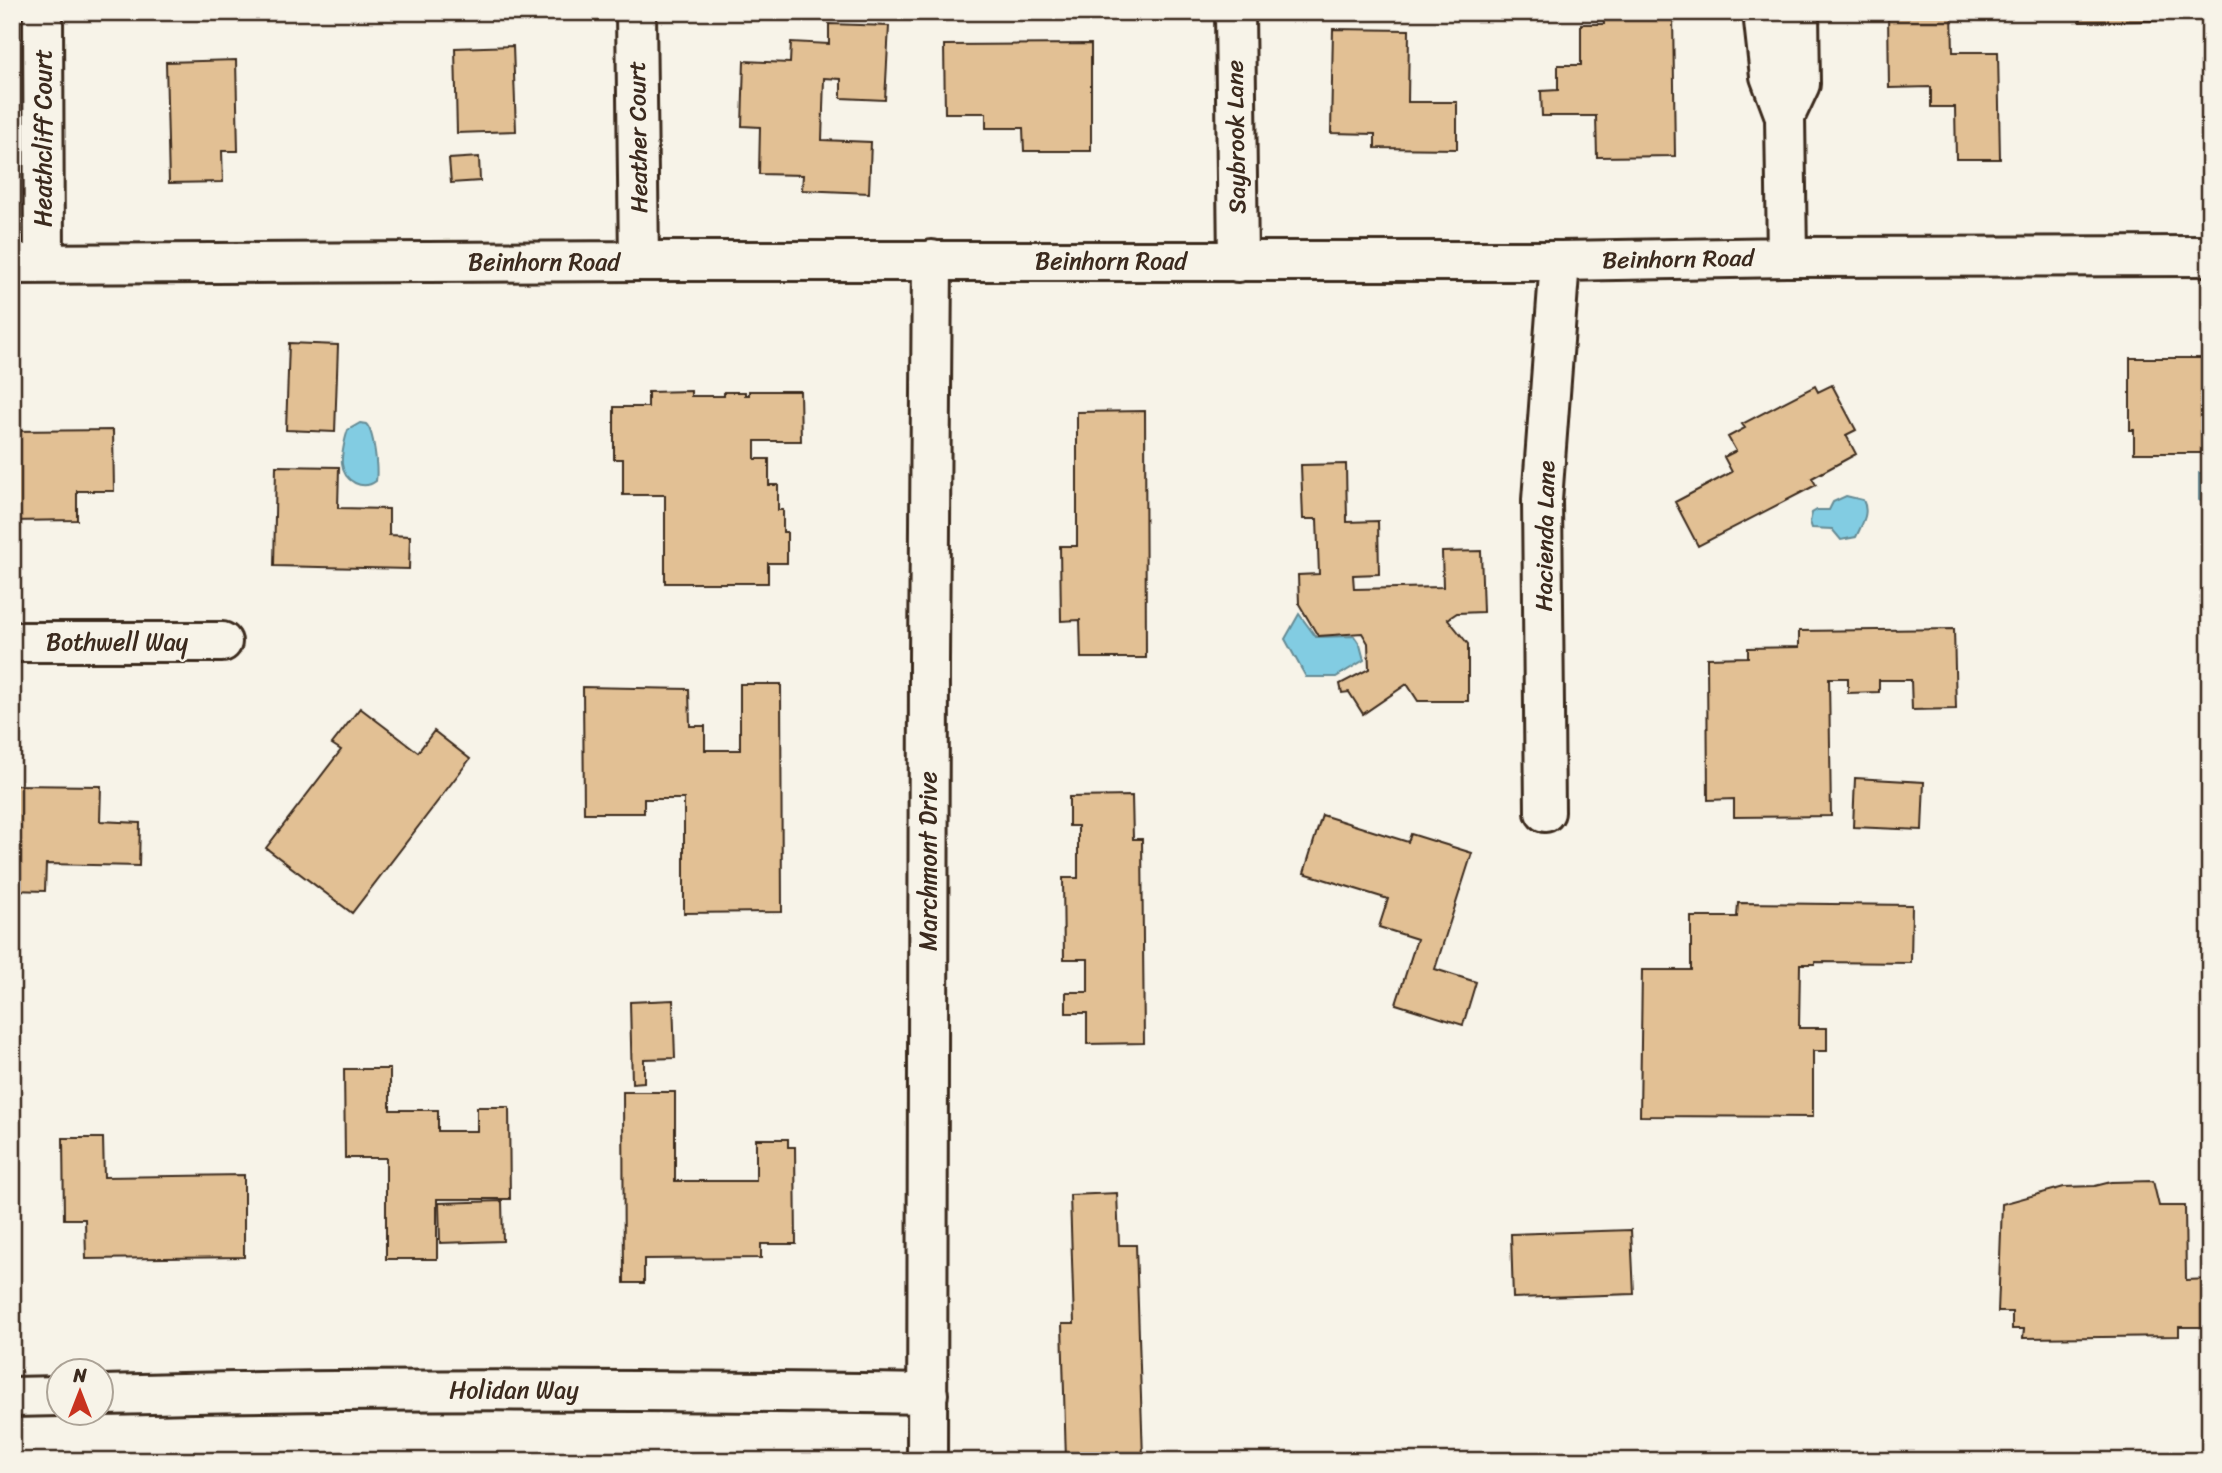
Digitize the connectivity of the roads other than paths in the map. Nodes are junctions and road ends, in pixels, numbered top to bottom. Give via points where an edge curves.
1 (43, 12) edge
2 (636, 12) edge
3 (1234, 12) edge
4 (1763, 12) edge
5 (1799, 12) edge
6 (1785, 116) junction
7 (2210, 256) edge
8 (1787, 257) junction
9 (932, 260) junction
10 (639, 261) junction
11 (1560, 261) junction
12 (1238, 262) junction
13 (28, 264) edge
14 (12, 642) edge
15 (222, 642) dead end
16 (1545, 812) dead end
17 (928, 1394) junction
18 (116, 1395) edge
19 (46, 1396) edge
20 (12, 1397) edge
21 (927, 1461) edge

1 - 13 street, Heathcliff Court
2 - 10 street, Heather Court
3 - 12 street, Saybrook Lane
4 - 6 street via 1770,76
5 - 6 street via 1800,84
6 - 8 street
7 - 8 street, Beinhorn Road
8 - 11 street, Beinhorn Road
9 - 10 street, Beinhorn Road
9 - 12 street, Beinhorn Road
9 - 17 street, Marchmont Drive
10 - 13 street, Beinhorn Road
11 - 12 street, Beinhorn Road
11 - 16 street, Hacienda Lane via 1542,500
14 - 15 street, Bothwell Way
17 - 18 street, Holidan Way via 488,1390
17 - 21 street, Marchmont Drive
19 - 20 street

